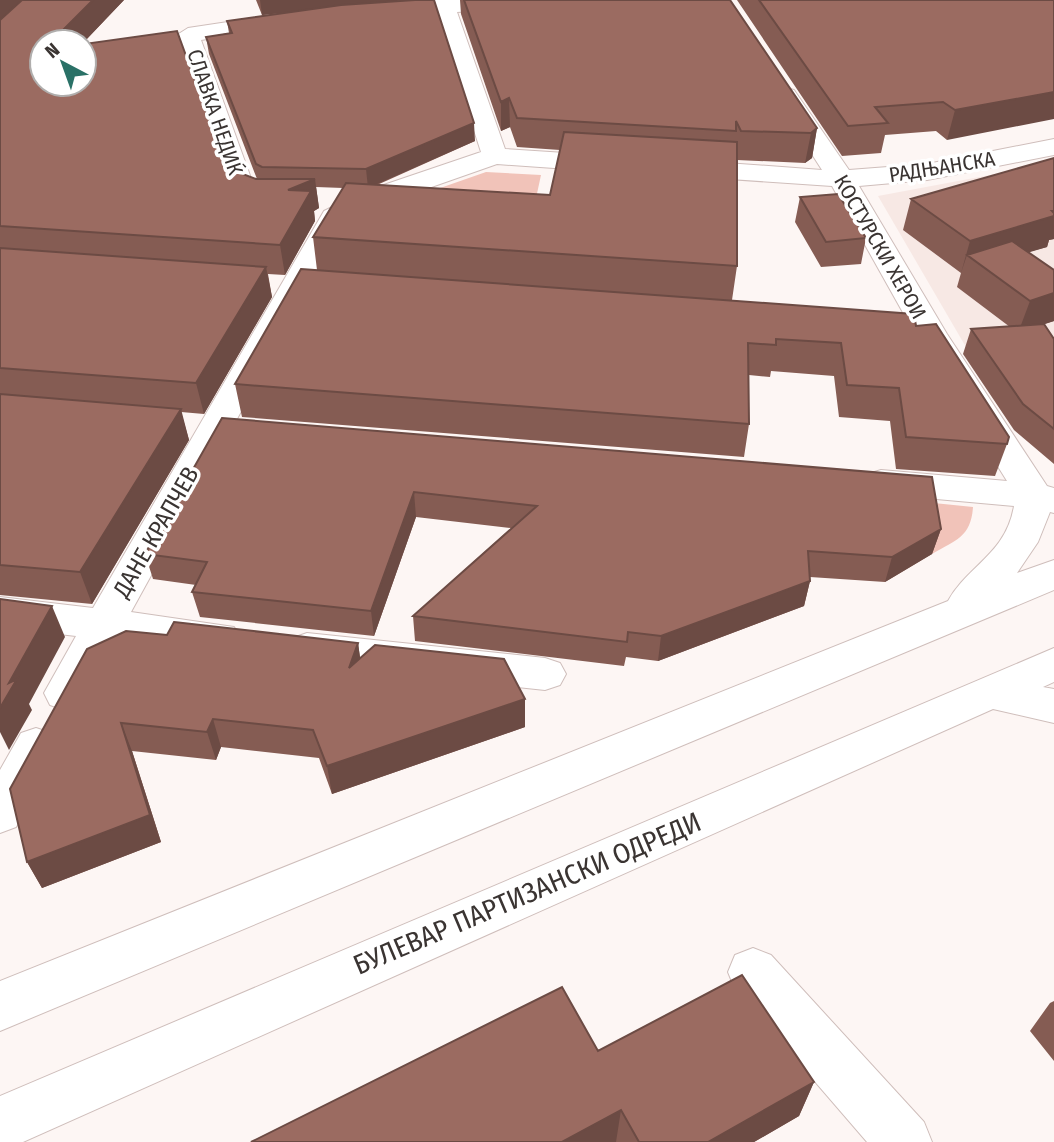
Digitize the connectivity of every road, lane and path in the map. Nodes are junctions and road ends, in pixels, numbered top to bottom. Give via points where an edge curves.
1 (545, 0) edge
2 (443, 3) edge
3 (356, 12) edge
4 (306, 18) edge
5 (775, 78) edge
6 (1054, 147) edge
7 (495, 156) junction
8 (633, 165) edge
9 (661, 167) edge
10 (841, 178) junction
11 (373, 198) junction
12 (175, 427) edge
13 (216, 430) junction
14 (256, 433) edge
15 (853, 480) edge
16 (1044, 498) edge
17 (1054, 574) edge
18 (0, 612) edge
19 (957, 614) junction
20 (102, 623) junction
21 (1054, 664) edge
22 (545, 674) dead end
23 (991, 692) junction
24 (1054, 706) edge
25 (0, 813) edge
26 (753, 972) dead end
27 (0, 1006) edge
28 (0, 1124) edge
29 (904, 1142) edge

1 - 2 street
2 - 3 street
2 - 7 street
4 - 11 street, СЛАВКА НЕДИЌ via 188,35 240,185 261,197
5 - 10 street, КОСТУРСКИ ХЕРОИ
6 - 10 street, РАДЊАНСКА via 937,172
7 - 8 street
7 - 11 street, ДАНЕ КРАПЧЕВ
9 - 10 street, РАДЊАНСКА
10 - 16 street, КОСТУРСКИ ХЕРОИ via 917,333
11 - 13 street, ДАНЕ КРАПЧЕВ via 334,217
12 - 13 street
13 - 14 street
13 - 20 street, ДАНЕ КРАПЧЕВ
15 - 16 street
16 - 19 street via 1026,532
17 - 19 street
18 - 20 street
19 - 27 street
20 - 22 street
20 - 25 street, ДАНЕ КРАПЧЕВ
21 - 23 street, БУЛЕВАР ПАРТИЗАНСКИ ОДРЕДИ
23 - 24 street
23 - 28 street, БУЛЕВАР ПАРТИЗАНСКИ ОДРЕДИ
26 - 29 street

